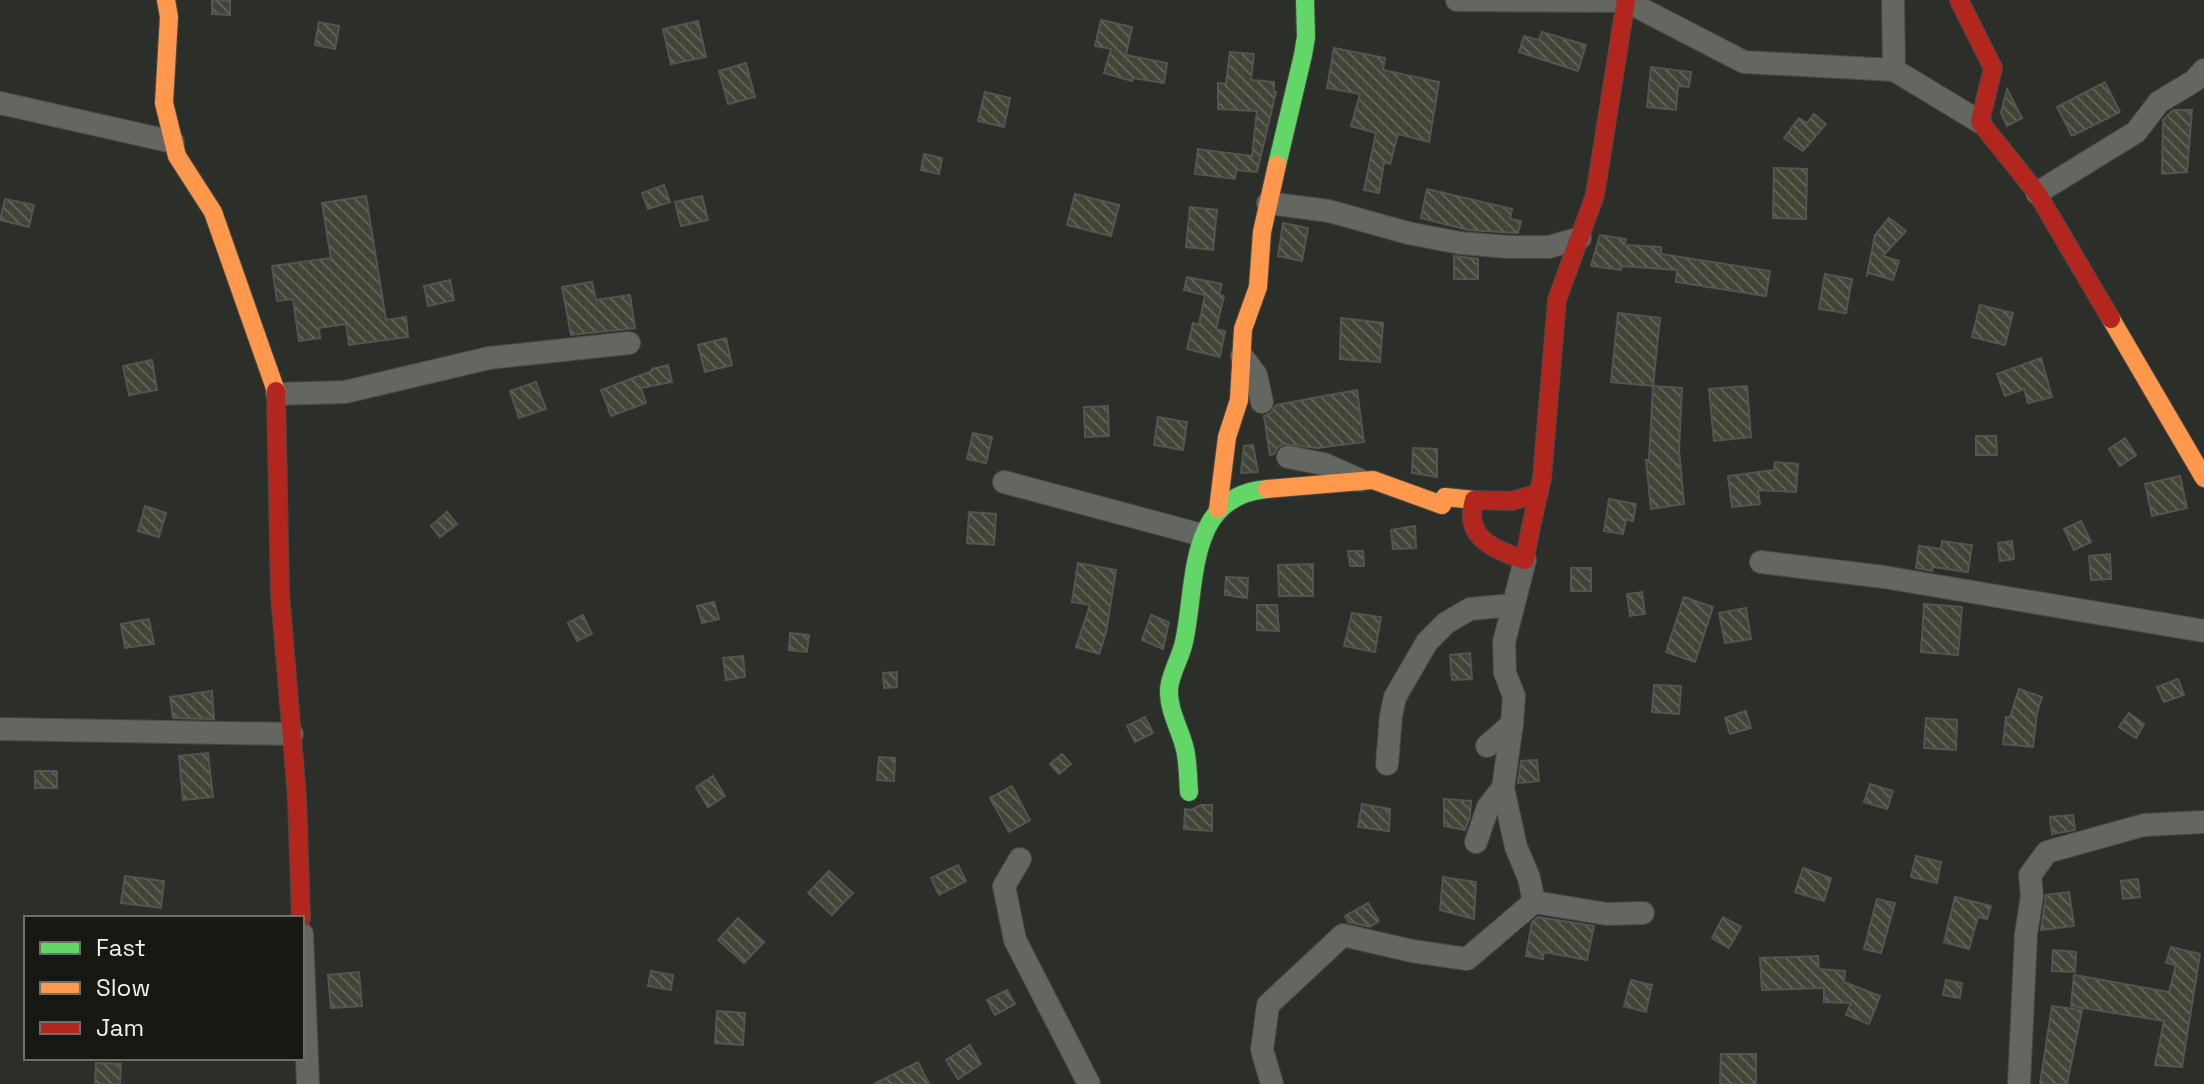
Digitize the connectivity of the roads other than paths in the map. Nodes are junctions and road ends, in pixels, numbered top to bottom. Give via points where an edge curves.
1 (166, 0) edge
2 (1305, 0) edge
3 (1457, 0) edge
4 (1893, 0) edge
5 (1959, 0) edge
6 (1626, 1) edge
7 (1894, 70) junction
8 (2204, 70) edge
9 (0, 103) edge
10 (1980, 122) junction
11 (173, 142) junction
12 (2037, 193) junction
13 (1268, 203) junction
14 (1580, 238) junction
15 (629, 343) dead end
16 (1242, 356) junction
17 (277, 394) junction
18 (1262, 402) dead end
19 (1288, 457) dead end
20 (2204, 478) edge
21 (1361, 481) junction
22 (1004, 482) dead end
23 (1539, 493) junction
24 (1474, 500) junction
25 (1218, 509) junction
26 (1202, 535) junction
27 (1525, 560) junction
28 (1761, 562) dead end
29 (1512, 605) junction
30 (2204, 631) edge
31 (1512, 724) junction
32 (0, 729) edge
33 (292, 734) junction
34 (1487, 746) dead end
35 (1387, 764) dead end
36 (1503, 788) junction
37 (1189, 792) dead end
38 (2204, 822) edge
39 (1476, 842) dead end
40 (1020, 859) dead end
41 (1534, 902) junction
42 (1643, 913) dead end
43 (301, 916) edge
44 (304, 984) edge
45 (308, 1084) edge
46 (1089, 1084) edge
47 (1272, 1084) edge
48 (2019, 1084) edge

1 - 11 street via 164,103
2 - 13 street via 1303,55
3 - 6 street
4 - 7 street
5 - 10 street via 1993,68
6 - 7 street via 1744,62
6 - 14 street via 1595,195
7 - 10 street
8 - 12 street via 2159,102 2136,132
9 - 11 street
10 - 12 street
11 - 17 street via 213,212
12 - 20 street
13 - 14 street via 1329,211 1460,243 1549,247
13 - 16 street via 1258,287 1243,329
14 - 23 street via 1557,300
15 - 17 street via 489,358 345,392
16 - 18 street via 1256,375
16 - 25 street
17 - 33 street via 280,594
19 - 21 street via 1324,464
21 - 24 street via 1373,480 1442,505 1445,497
21 - 25 street via 1259,490
22 - 26 street
23 - 24 street via 1512,501
23 - 27 street
24 - 27 street via 1469,521 1477,534 1490,546
25 - 26 street
26 - 37 street via 1186,632 1169,688 1185,750
27 - 29 street
28 - 30 street via 1884,577
29 - 31 street via 1504,642 1505,673 1514,696
29 - 35 street via 1470,609 1427,642 1395,697
31 - 34 street
31 - 36 street
32 - 33 street
33 - 43 street
36 - 39 street via 1488,807
36 - 41 street
38 - 48 street via 2144,825 2047,852 2030,875
40 - 46 street via 1004,886 1015,940
41 - 42 street via 1607,914
41 - 47 street via 1467,959 1343,935 1268,1005 1262,1050
44 - 45 street

